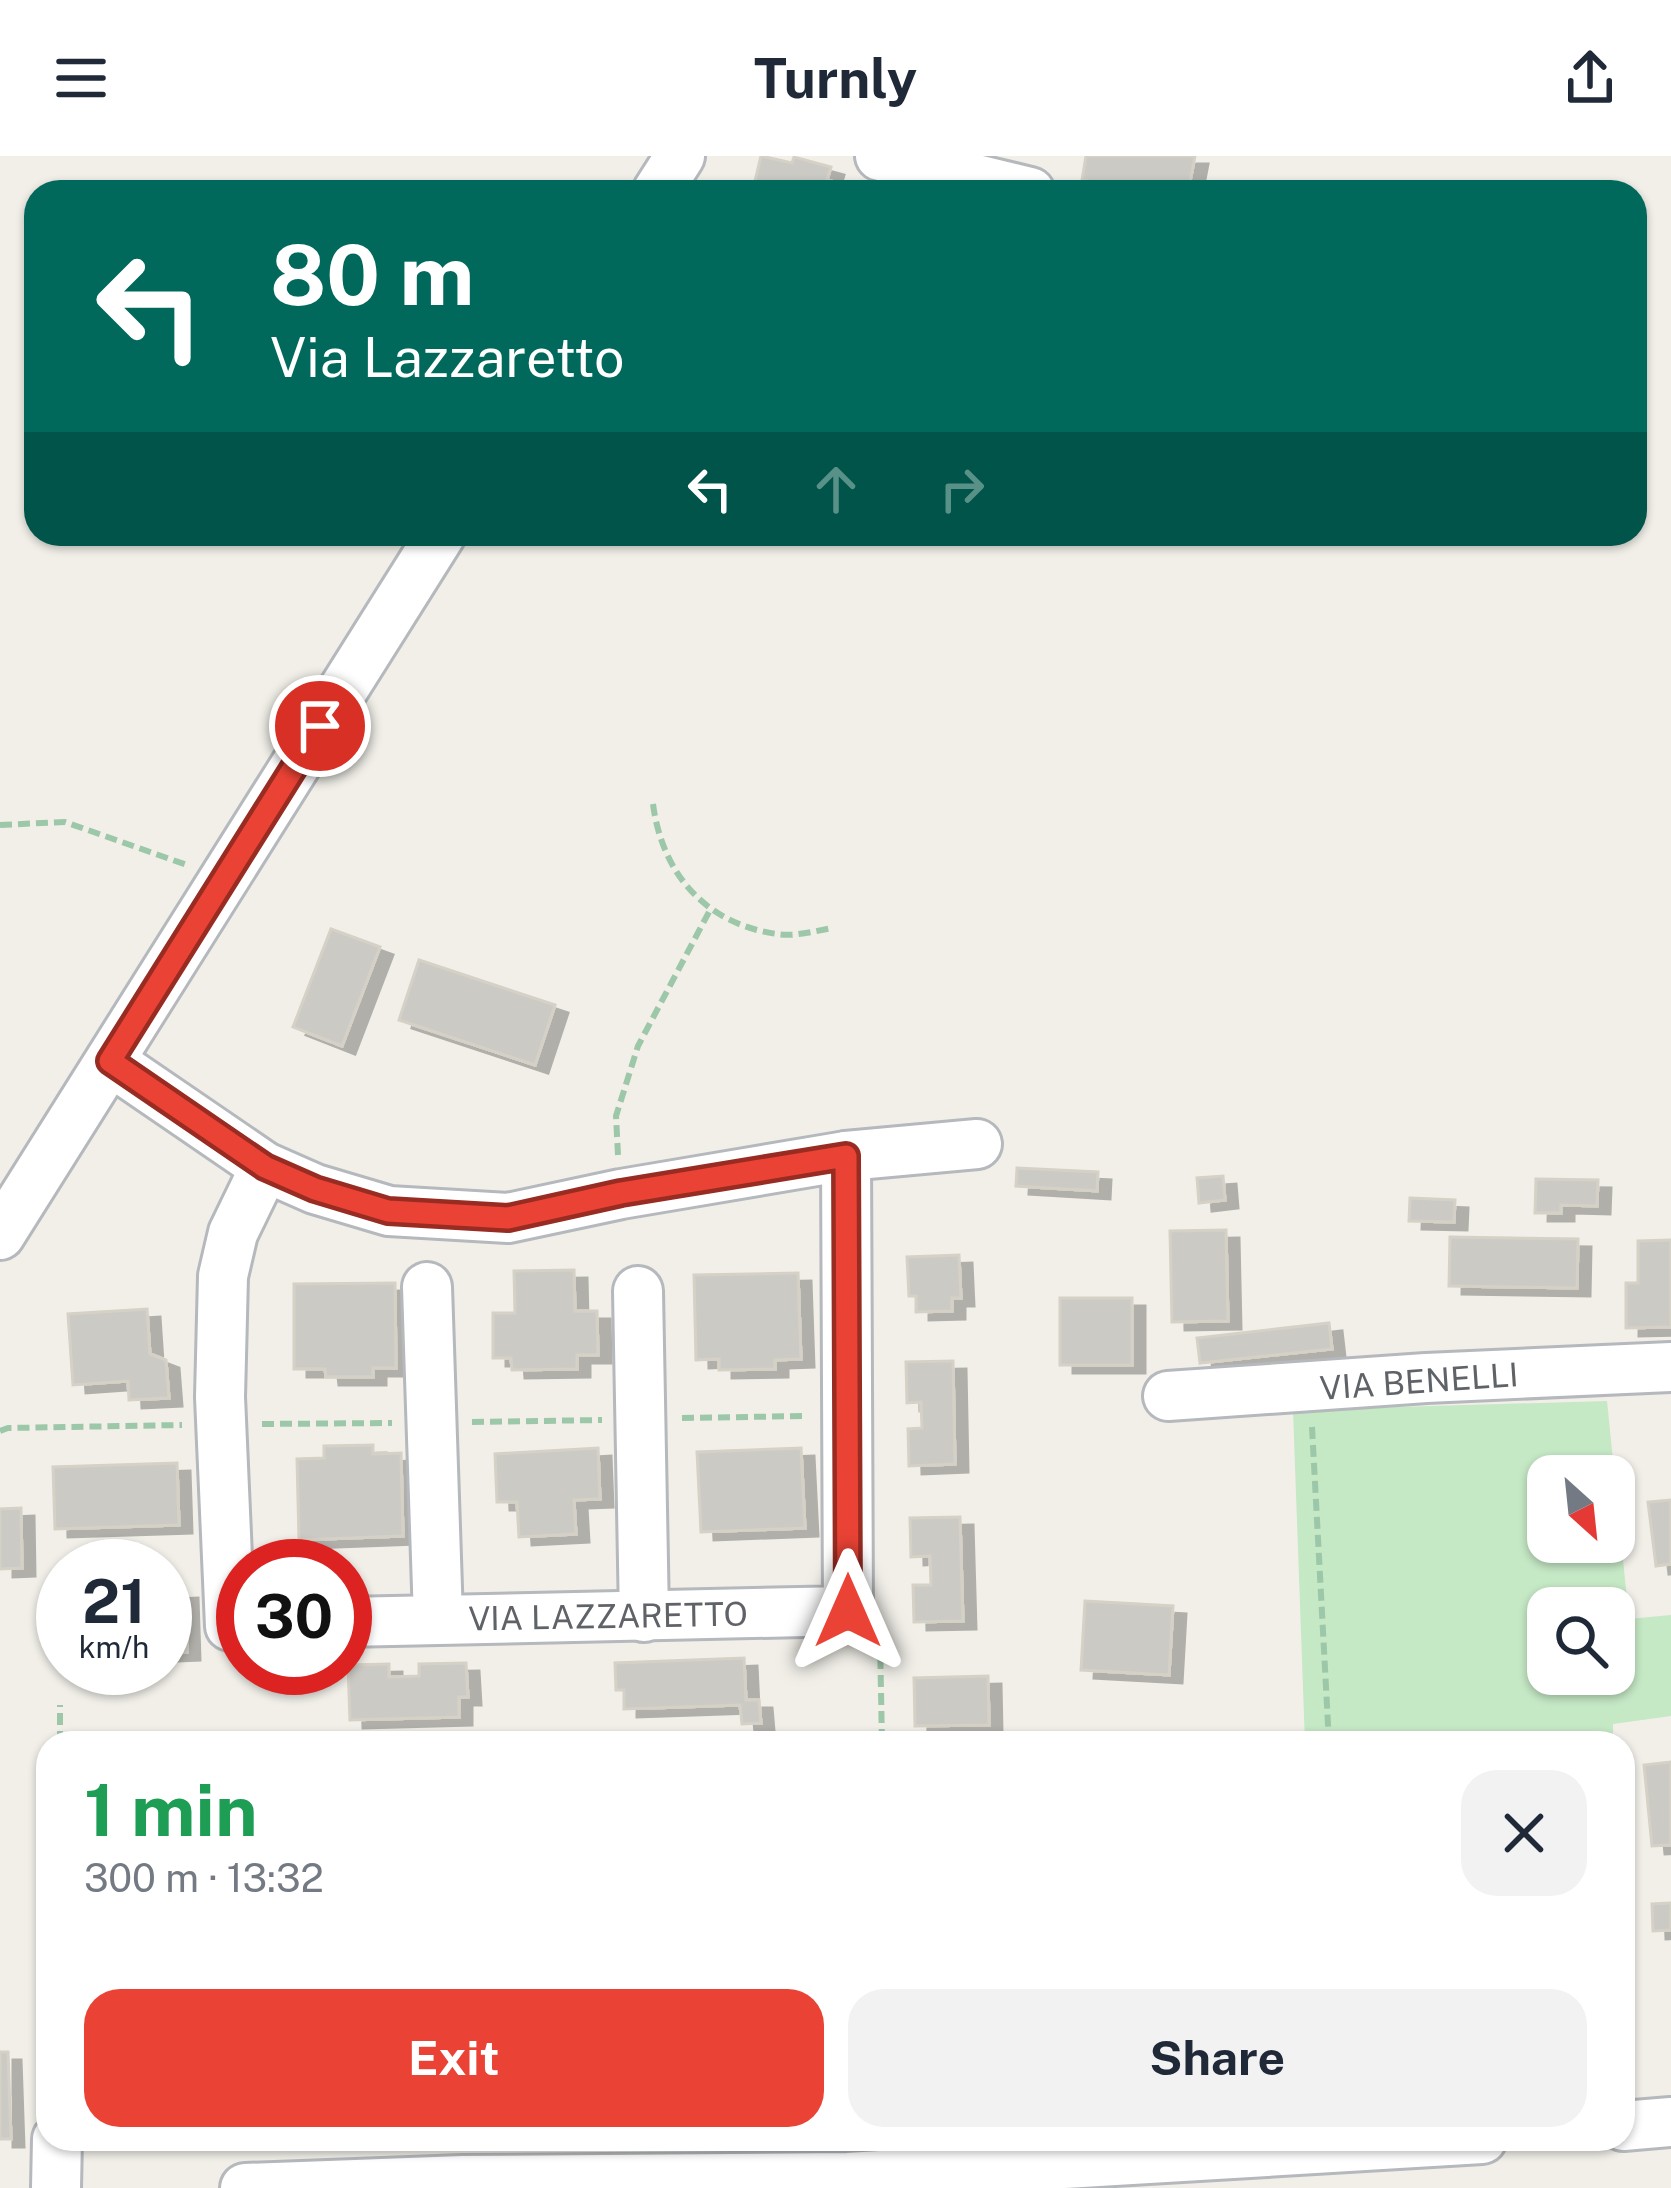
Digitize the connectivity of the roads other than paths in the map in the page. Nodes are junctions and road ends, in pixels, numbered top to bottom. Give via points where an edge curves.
1 (880, 156) edge
2 (980, 180) edge
3 (433, 546) edge
4 (110, 1061) junction
5 (977, 1144) dead end
6 (846, 1156) junction
7 (265, 1167) junction
8 (0, 1235) edge
9 (428, 1287) dead end
10 (638, 1291) dead end
11 (1671, 1367) edge
12 (1168, 1396) dead end
13 (227, 1539) edge
14 (644, 1617) junction
15 (438, 1618) junction
16 (372, 1621) edge
17 (1671, 2122) edge
18 (1635, 2125) edge
19 (57, 2151) edge
20 (1282, 2151) edge
21 (56, 2188) edge
22 (245, 2188) edge

1 - 2 street
3 - 4 street
4 - 7 street
4 - 8 street
5 - 6 street
6 - 7 street via 508,1218 388,1211
6 - 14 street, VIA LAZZARETTO via 848,1611
7 - 13 street via 232,1233 223,1276
9 - 15 street
10 - 14 street
11 - 12 street, VIA BENELLI
14 - 15 street, VIA LAZZARETTO
15 - 16 street, VIA LAZZARETTO
17 - 18 street
19 - 21 street
20 - 22 street via 848,2177

